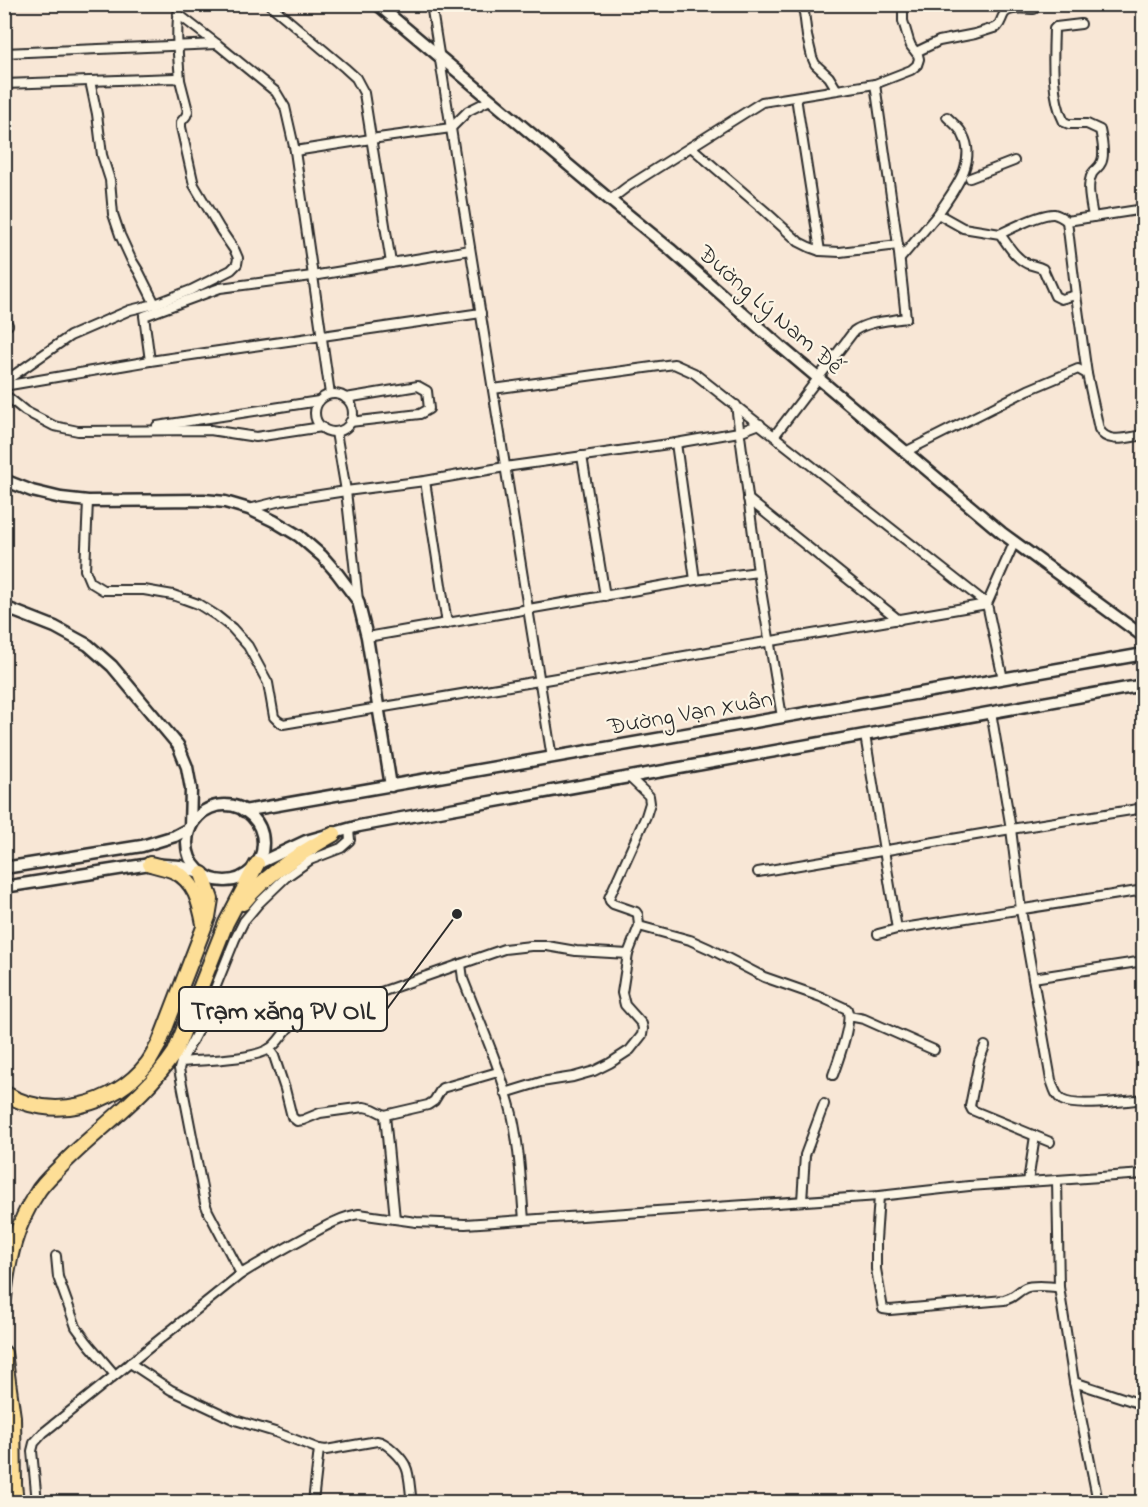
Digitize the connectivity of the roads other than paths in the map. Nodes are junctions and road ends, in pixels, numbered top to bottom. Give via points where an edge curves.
1 (180, 4) edge
2 (269, 4) edge
3 (377, 4) edge
4 (431, 4) edge
5 (803, 4) edge
6 (903, 4) edge
7 (1018, 7) edge
8 (1034, 9) dead end
9 (178, 14) junction
10 (1081, 24) dead end
11 (217, 44) junction
12 (177, 46) junction
13 (916, 52) junction
14 (4, 53) edge
15 (439, 57) junction
16 (180, 80) junction
17 (90, 81) junction
18 (4, 84) edge
19 (875, 84) junction
20 (837, 90) junction
21 (796, 97) junction
22 (490, 100) junction
23 (947, 117) dead end
24 (451, 128) junction
25 (371, 139) junction
26 (691, 147) junction
27 (295, 151) junction
28 (1014, 161) dead end
29 (964, 180) junction
30 (610, 200) junction
31 (1143, 209) edge
32 (938, 214) junction
33 (1093, 217) junction
34 (1067, 221) junction
35 (1000, 234) junction
36 (898, 245) junction
37 (470, 250) junction
38 (820, 251) junction
39 (900, 259) junction
40 (391, 263) junction
41 (312, 276) junction
42 (1076, 296) junction
43 (155, 304) junction
44 (142, 307) junction
45 (481, 313) junction
46 (144, 316) junction
47 (322, 336) junction
48 (150, 361) junction
49 (1087, 374) junction
50 (818, 379) junction
51 (4, 382) edge
52 (4, 386) edge
53 (493, 389) junction
54 (4, 394) edge
55 (330, 394) junction
56 (346, 398) junction
57 (319, 401) junction
58 (736, 405) junction
59 (350, 422) junction
60 (760, 424) junction
61 (322, 428) junction
62 (131, 430) junction
63 (336, 432) junction
64 (739, 432) junction
65 (775, 435) junction
66 (1143, 435) edge
67 (676, 443) junction
68 (905, 452) junction
69 (582, 456) junction
70 (505, 467) junction
71 (4, 480) edge
72 (425, 481) junction
73 (346, 491) junction
74 (748, 499) junction
75 (88, 501) junction
76 (249, 509) junction
77 (1014, 543) junction
78 (758, 572) junction
79 (695, 580) junction
80 (605, 596) junction
81 (358, 601) junction
82 (987, 604) junction
83 (4, 607) edge
84 (528, 610) junction
85 (899, 620) junction
86 (447, 624) junction
87 (367, 637) junction
88 (1143, 637) edge
89 (769, 641) junction
90 (1143, 654) edge
91 (1003, 679) junction
92 (539, 681) junction
93 (1143, 684) edge
94 (379, 708) junction
95 (991, 712) junction
96 (782, 717) junction
97 (865, 735) junction
98 (552, 758) junction
99 (629, 777) junction
100 (391, 786) junction
101 (1143, 808) edge
102 (244, 811) junction
103 (190, 828) junction
104 (349, 829) junction
105 (1011, 829) junction
106 (334, 834) junction
107 (885, 851) junction
108 (150, 864) junction
109 (257, 864) junction
110 (4, 868) edge
111 (758, 872) dead end
112 (202, 874) junction
113 (4, 887) edge
114 (1143, 890) edge
115 (1021, 910) junction
116 (226, 923) junction
117 (204, 926) junction
118 (639, 926) junction
119 (897, 929) junction
120 (878, 934) dead end
121 (628, 954) junction
122 (1143, 961) edge
123 (461, 964) junction
124 (1033, 978) junction
125 (849, 1016) junction
126 (985, 1046) dead end
127 (269, 1049) junction
128 (934, 1050) dead end
129 (181, 1062) junction
130 (498, 1072) junction
131 (833, 1075) dead end
132 (4, 1093) edge
133 (505, 1093) junction
134 (1143, 1100) edge
135 (824, 1104) dead end
136 (385, 1115) junction
137 (1035, 1136) junction
138 (1050, 1142) dead end
139 (1143, 1174) edge
140 (1057, 1180) junction
141 (1028, 1182) junction
142 (879, 1196) junction
143 (802, 1201) junction
144 (395, 1219) junction
145 (524, 1220) junction
146 (56, 1256) dead end
147 (241, 1274) junction
148 (1059, 1287) junction
149 (4, 1296) edge
150 (4, 1353) edge
151 (130, 1363) junction
152 (115, 1375) junction
153 (1074, 1382) junction
154 (1143, 1405) edge
155 (4, 1416) edge
156 (319, 1449) junction
157 (14, 1484) junction
158 (16, 1503) edge
159 (37, 1503) edge
160 (313, 1503) edge
161 (412, 1503) edge
162 (1098, 1503) edge

1 - 9 street
2 - 25 street via 356,78 364,93
3 - 15 main road, Đường Lý Nam Đế
4 - 15 street
5 - 20 street via 812,57
6 - 13 street via 903,21
7 - 8 street
7 - 13 street via 1007,10 997,27 939,41
9 - 11 street
9 - 12 street
10 - 33 street via 1054,29 1054,68 1064,122 1087,124 1100,130 1102,160 1091,176 1090,187
11 - 12 street
11 - 27 street via 276,92 285,107
12 - 14 street
12 - 16 street
13 - 19 street via 919,62 911,70
15 - 22 main road, Đường Lý Nam Đế
15 - 24 street
16 - 17 street
16 - 43 street via 188,111 181,127 194,185 238,258 231,270
17 - 18 street
17 - 43 street via 113,214 130,259
19 - 20 street
19 - 36 street
20 - 21 street
21 - 26 street via 762,102
21 - 38 street
22 - 24 street via 468,111
22 - 30 main road, Đường Lý Nam Đế
23 - 29 street via 963,134 968,150
24 - 25 street
24 - 37 street
25 - 27 street
25 - 40 street
26 - 30 street
26 - 38 street via 799,242
27 - 41 street
28 - 29 street
29 - 32 street
30 - 50 main road, Đường Lý Nam Đế
31 - 33 street
32 - 35 street via 963,228
32 - 39 street
33 - 34 street
34 - 35 street via 1051,214
34 - 42 street
35 - 42 street via 1018,257 1043,269 1057,297
36 - 38 street
36 - 39 street
37 - 40 street
37 - 45 street
39 - 50 street via 906,318 860,327
40 - 41 street
41 - 46 street via 220,288
41 - 47 street
42 - 49 street
43 - 44 street
44 - 46 street
44 - 51 street via 70,336
45 - 47 street
45 - 53 street
46 - 48 street
47 - 48 street
47 - 55 street
48 - 52 street
49 - 66 street via 1101,434 1108,439
49 - 68 street via 1078,369 1038,386
50 - 65 street
50 - 68 main road, Đường Lý Nam Đế
53 - 58 street via 674,364 694,372
53 - 70 street
54 - 62 street via 54,426 78,431
55 - 56 street
55 - 57 street
56 - 59 street via 353,412
56 - 59 street via 418,386 427,391 429,409 420,414
57 - 61 street via 315,412
57 - 62 street
58 - 60 street
58 - 64 street
59 - 63 street
60 - 64 street
60 - 65 street
61 - 62 street via 256,437 210,430
61 - 63 street
63 - 73 street
64 - 67 street
64 - 74 street
65 - 82 street
67 - 69 street
67 - 79 street
68 - 77 main road, Đường Lý Nam Đế
69 - 70 street
69 - 80 street
70 - 72 street
70 - 84 street
71 - 75 main road via 32,491
72 - 73 street
72 - 86 street
73 - 76 street
73 - 81 street
74 - 78 street
74 - 85 street
75 - 76 main road via 204,500
75 - 94 street via 85,570 90,582 103,590 173,595 217,616 248,646 268,683 278,722
76 - 81 main road via 299,536 322,556
77 - 82 street
77 - 88 main road, Đường Lý Nam Đế
78 - 79 street
78 - 89 street
79 - 80 street
80 - 84 street
81 - 87 main road
82 - 85 street
82 - 91 street
83 - 103 main road via 88,645 112,666 178,745 191,789
84 - 86 street
84 - 92 street
85 - 89 street
86 - 87 street
87 - 94 main road
89 - 92 street
89 - 96 street
90 - 91 main road, Đường Vạn Xuân
91 - 96 main road, Đường Vạn Xuân
92 - 94 street
92 - 98 street
93 - 95 main road
94 - 100 main road
95 - 97 main road
95 - 105 street
96 - 98 main road, Đường Vạn Xuân
97 - 99 main road
97 - 107 street
98 - 100 main road, Đường Vạn Xuân
99 - 104 main road
99 - 118 street via 649,796 650,803 609,901 636,912
100 - 102 main road, Đường Vạn Xuân
101 - 105 street
102 - 103 main road via 233,806 214,807 198,817
102 - 109 main road via 261,829 262,853
103 - 110 main road via 142,846
103 - 112 main road via 188,853
104 - 106 main road
104 - 129 street via 348,843 310,860 286,877 244,921
105 - 107 street
105 - 115 street
106 - 109 main road via 306,841
106 - 116 highway via 272,874
107 - 111 street
107 - 119 street
108 - 112 main road via 180,866
108 - 113 main road
108 - 117 highway via 186,879 200,903
109 - 112 main road via 238,879 214,880
109 - 116 highway
112 - 117 highway via 211,898
114 - 115 street
115 - 119 street
115 - 124 street
116 - 149 highway via 175,1052 164,1069 74,1154 38,1191 27,1209 16,1235
117 - 132 highway via 159,1044 133,1078 86,1105 46,1107
118 - 121 street
118 - 125 street via 690,940 764,977 843,1006
119 - 120 street
121 - 123 street via 531,946 504,949
121 - 133 street via 623,999 643,1029 630,1050 594,1071
122 - 124 street
123 - 127 street via 303,1017 289,1026
123 - 130 street
124 - 134 street via 1051,1080 1060,1099 1079,1104
125 - 128 street
125 - 131 street
126 - 137 street via 972,1110
127 - 129 street via 248,1056
127 - 136 street via 293,1119 364,1107
129 - 147 street via 179,1069 205,1203
130 - 133 street
130 - 136 street via 442,1088 428,1105
133 - 145 street via 519,1154
135 - 143 street via 805,1155
136 - 144 street
137 - 138 street
137 - 141 street
139 - 140 street
140 - 141 street
140 - 148 street
141 - 142 street
142 - 143 street
142 - 148 street via 876,1269 881,1308 1004,1300 1030,1287
143 - 145 street
144 - 145 street via 465,1224
144 - 147 street via 351,1215
146 - 152 street via 58,1277 76,1327
147 - 151 street
148 - 153 street
150 - 157 highway via 13,1417
151 - 152 street
151 - 156 street via 171,1390 235,1420
152 - 159 street via 34,1443
153 - 154 street
153 - 162 street
155 - 157 highway
156 - 160 street
156 - 161 street via 383,1442 407,1468
157 - 158 highway

